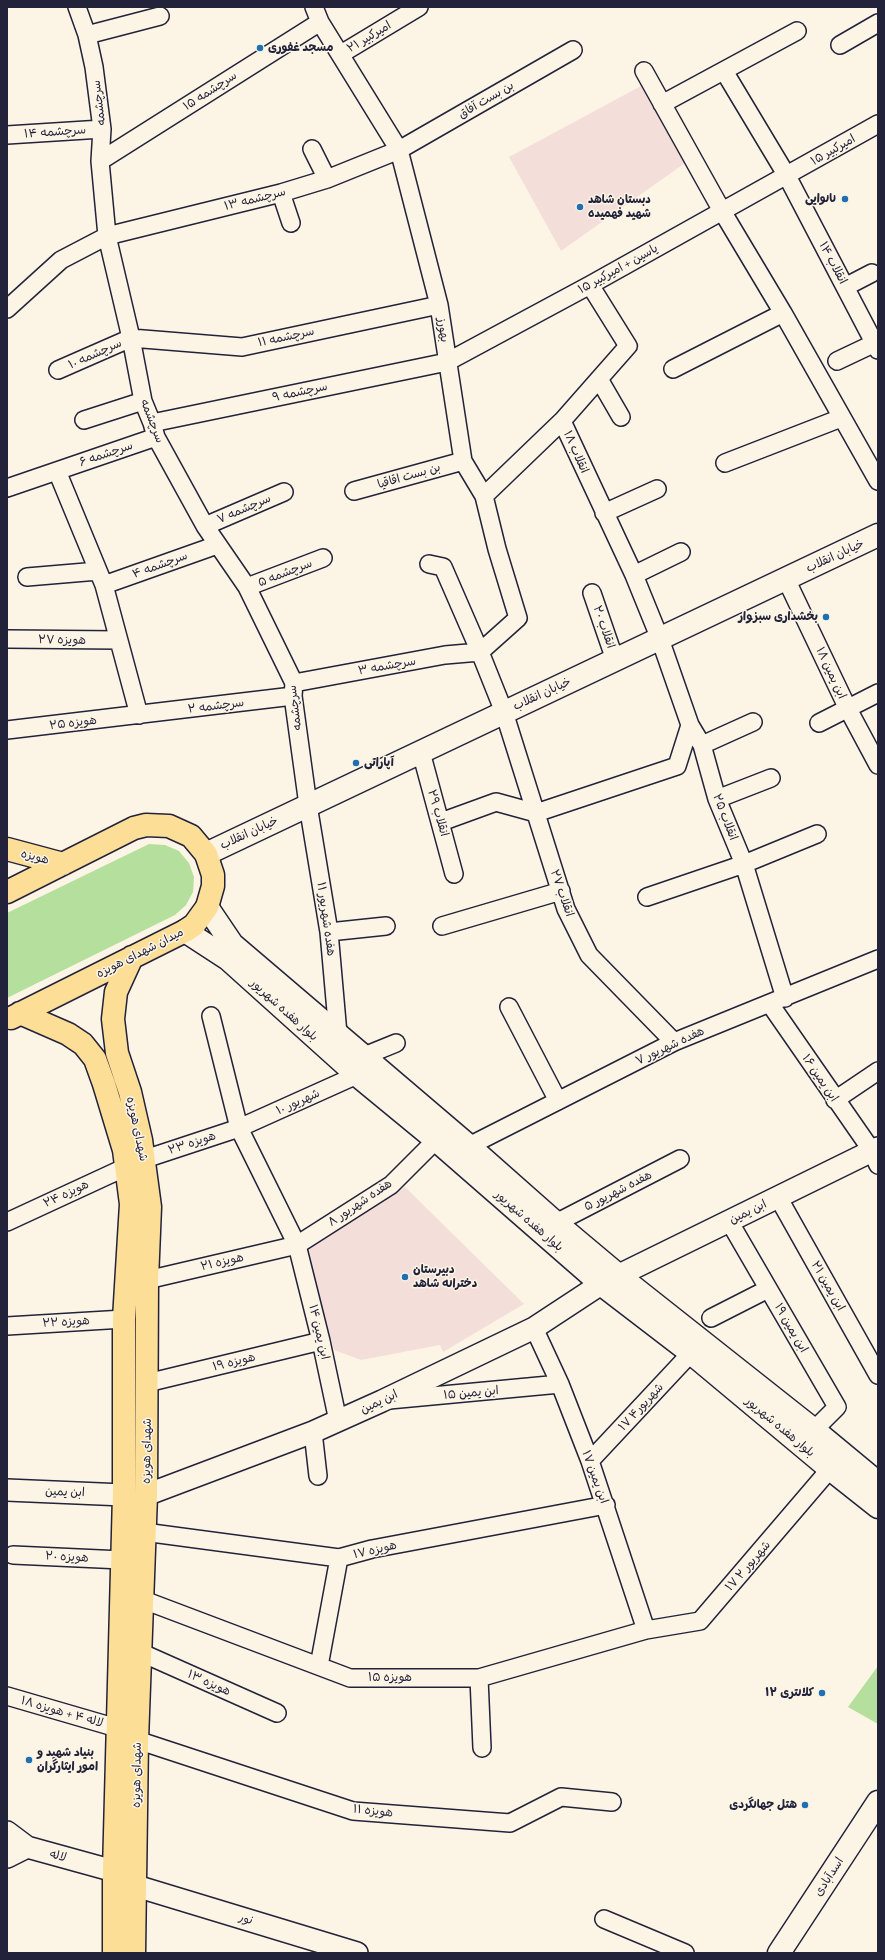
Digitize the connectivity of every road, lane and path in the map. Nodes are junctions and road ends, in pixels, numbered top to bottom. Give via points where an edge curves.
1 (77, 7) edge
2 (419, 7) edge
3 (317, 14) edge
4 (160, 16) dead end
5 (878, 23) edge
6 (797, 31) dead end
7 (87, 35) junction
8 (840, 45) dead end
9 (573, 50) dead end
10 (341, 54) junction
11 (644, 71) dead end
12 (724, 71) junction
13 (662, 104) junction
14 (878, 124) edge
15 (102, 129) junction
16 (7, 135) edge
17 (312, 149) dead end
18 (399, 150) junction
19 (100, 161) junction
20 (787, 176) junction
21 (327, 179) junction
22 (281, 193) junction
23 (722, 211) junction
24 (292, 223) dead end
25 (107, 236) junction
26 (872, 274) dead end
27 (590, 285) junction
28 (845, 287) junction
29 (439, 305) junction
30 (7, 309) edge
31 (783, 313) junction
32 (131, 338) junction
33 (875, 339) edge
34 (838, 361) dead end
35 (448, 362) junction
36 (673, 369) dead end
37 (58, 370) dead end
38 (599, 379) junction
39 (143, 401) junction
40 (621, 417) dead end
41 (841, 418) junction
42 (84, 420) dead end
43 (562, 421) junction
44 (154, 430) junction
45 (463, 461) junction
46 (725, 464) dead end
47 (57, 471) junction
48 (878, 481) edge
49 (7, 488) edge
50 (657, 489) dead end
51 (354, 491) dead end
52 (284, 492) dead end
53 (484, 496) junction
54 (604, 513) junction
55 (204, 526) junction
56 (878, 535) edge
57 (217, 545) junction
58 (681, 552) dead end
59 (323, 558) dead end
60 (429, 564) dead end
61 (634, 575) junction
62 (27, 577) dead end
63 (101, 578) junction
64 (786, 579) junction
65 (247, 587) junction
66 (592, 593) dead end
67 (7, 639) edge
68 (660, 639) junction
69 (118, 640) junction
70 (480, 652) junction
71 (615, 660) junction
72 (293, 689) junction
73 (878, 693) edge
74 (848, 709) junction
75 (504, 712) junction
76 (139, 715) junction
77 (753, 722) dead end
78 (819, 723) dead end
79 (690, 725) junction
80 (7, 730) edge
81 (702, 746) junction
82 (421, 752) junction
83 (878, 765) edge
84 (771, 778) dead end
85 (717, 800) junction
86 (308, 805) junction
87 (536, 813) junction
88 (441, 822) junction
89 (817, 834) dead end
90 (7, 849) edge
91 (206, 854) junction
92 (63, 864) junction
93 (744, 864) junction
94 (454, 874) dead end
95 (560, 891) junction
96 (7, 892) edge
97 (647, 897) dead end
98 (207, 907) junction
99 (386, 926) dead end
100 (442, 926) dead end
101 (185, 931) junction
102 (329, 932) junction
103 (132, 957) junction
104 (878, 959) edge
105 (777, 1001) junction
106 (509, 1007) dead end
107 (13, 1016) edge
108 (211, 1016) dead end
109 (338, 1034) junction
110 (674, 1042) junction
111 (396, 1043) dead end
112 (360, 1066) junction
113 (878, 1071) edge
114 (835, 1100) junction
115 (558, 1101) junction
116 (239, 1128) junction
117 (436, 1140) junction
118 (468, 1146) junction
119 (876, 1155) edge
120 (680, 1159) dead end
121 (135, 1163) junction
122 (778, 1197) junction
123 (729, 1221) junction
124 (7, 1222) edge
125 (556, 1223) junction
126 (297, 1245) junction
127 (147, 1280) junction
128 (610, 1280) junction
129 (768, 1289) junction
130 (711, 1318) dead end
131 (124, 1319) junction
132 (7, 1326) edge
133 (534, 1328) junction
134 (321, 1341) junction
135 (692, 1353) junction
136 (878, 1374) edge
137 (148, 1383) junction
138 (560, 1384) junction
139 (382, 1401) junction
140 (338, 1421) junction
141 (814, 1430) junction
142 (313, 1432) junction
143 (590, 1461) junction
144 (830, 1470) junction
145 (318, 1476) dead end
146 (878, 1482) edge
147 (7, 1490) edge
148 (146, 1494) junction
149 (124, 1495) junction
150 (606, 1505) junction
151 (878, 1507) edge
152 (144, 1532) junction
153 (12, 1555) dead end
154 (339, 1558) junction
155 (122, 1560) junction
156 (141, 1599) junction
157 (646, 1630) junction
158 (142, 1653) junction
159 (319, 1666) junction
160 (479, 1678) junction
161 (7, 1696) edge
162 (277, 1713) dead end
163 (118, 1728) junction
164 (137, 1740) junction
165 (482, 1748) dead end
166 (612, 1802) dead end
167 (878, 1802) edge
168 (7, 1832) edge
169 (27, 1847) junction
170 (7, 1858) edge
171 (114, 1871) junction
172 (136, 1886) junction
173 (604, 1919) dead end
174 (114, 1953) edge
175 (134, 1953) edge
176 (357, 1953) edge
177 (685, 1953) edge
178 (779, 1953) edge

1 - 7 street, سرچشمه
2 - 10 street, امیرکبیر ۲۱
3 - 10 street, بهورز
3 - 19 street, سرچشمه ۱۵
4 - 7 street
5 - 8 street
6 - 12 street
7 - 15 street, سرچشمه
9 - 18 street, بن بست آفاق
10 - 18 street, بهورز
11 - 13 street
12 - 13 street
12 - 20 street, انقلاب ۱۴
13 - 23 street
14 - 20 street, امیرکبیر ۱۵
15 - 16 street, سرچشمه ۱۴
15 - 19 street, سرچشمه
17 - 21 street
18 - 21 street, سرچشمه ۱۳
18 - 29 street, بهورز
19 - 25 street, سرچشمه
20 - 23 street, یاسین + امیرکبیر ۱۵
20 - 28 street, انقلاب ۱۴
21 - 22 street, سرچشمه ۱۳
22 - 24 street
22 - 25 street, سرچشمه ۱۳
23 - 27 street, یاسین + امیرکبیر ۱۵
23 - 31 street
25 - 30 street, سرچشمه ۱۳ via 61,260
25 - 32 street, سرچشمه
26 - 28 street
27 - 35 street, یاسین + امیرکبیر ۱۵
27 - 38 street, انقلاب ۱۸ via 628,346
28 - 33 street, انقلاب ۱۴
29 - 32 street, سرچشمه ۱۱ via 242,347
29 - 35 street, بهورز
31 - 36 street
31 - 41 street
32 - 37 street, سرچشمه ۱۰
32 - 39 street, سرچشمه
33 - 34 street
35 - 44 street, سرچشمه ۹
35 - 45 street, بهورز
38 - 40 street
38 - 43 street, انقلاب ۱۸
39 - 42 street
39 - 44 street, سرچشمه
41 - 46 street
41 - 48 street
43 - 53 street
43 - 54 street, انقلاب ۱۸
44 - 47 street, سرچشمه ۶
44 - 55 street, سرچشمه
45 - 51 street, بن بست اقاقیا
45 - 53 street, بهورز
47 - 49 street, سرچشمه ۶
47 - 63 street
50 - 54 street
52 - 55 street, سرچشمه ۷
53 - 70 street, بهورز via 518,618
54 - 61 street, انقلاب ۱۸
55 - 57 street, سرچشمه
56 - 64 main road, خیابان انقلاب
57 - 63 street, سرچشمه ۴
57 - 65 street, سرچشمه
58 - 61 street
59 - 65 street, سرچشمه ۵
60 - 70 street, انقلاب ۲۷ via 443,567
61 - 68 street, انقلاب ۱۸
62 - 63 street, سرچشمه ۴
63 - 69 street
64 - 68 main road, خیابان انقلاب
64 - 74 street, ابن یمین ۱۸
65 - 72 street, سرچشمه
66 - 71 street, انقلاب ۲۰
67 - 69 street, هویزه ۲۷
68 - 71 main road, خیابان انقلاب
68 - 79 street, انقلاب ۲۵
69 - 76 street
70 - 72 street, سرچشمه ۳ via 445,655
70 - 75 street, انقلاب ۲۷
71 - 75 main road, خیابان انقلاب
72 - 76 street, سرچشمه ۲
72 - 86 street, سرچشمه
73 - 74 street
74 - 78 street
74 - 83 street, ابن یمین ۱۸
75 - 82 main road, خیابان انقلاب
75 - 87 street, انقلاب ۲۷
76 - 80 street, هویزه ۲۵
77 - 81 street
79 - 81 street, انقلاب ۲۵
79 - 87 street via 677,766
81 - 85 street, انقلاب ۲۵
82 - 86 main road, خیابان انقلاب
82 - 88 street, انقلاب ۲۹
84 - 85 street
85 - 93 street, انقلاب ۲۵
86 - 91 main road, خیابان انقلاب
86 - 102 street, هفده شهریور ۱۱
87 - 88 street via 496,802
87 - 95 street, انقلاب ۲۷
88 - 94 street, انقلاب ۲۹
89 - 93 street
90 - 92 main road, هویزه
91 - 92 main road, میدان شهدای هویزه via 199,844 181,830 158,824 134,828
91 - 98 main road, میدان شهدای هویزه via 213,875 211,897
92 - 96 main road, میدان شهدای هویزه
93 - 97 street
93 - 105 street, انقلاب ۲۵
95 - 100 street
95 - 110 street, انقلاب ۲۷ via 589,955
98 - 101 main road, میدان شهدای هویزه via 194,925
98 - 109 main road, بلوار هفده شهریور via 232,944
99 - 102 street
101 - 103 main road, میدان شهدای هویزه
101 - 112 main road, بلوار هفده شهریور via 228,959
102 - 109 street, هفده شهریور ۱۱
103 - 107 main road, میدان شهدای هویزه
103 - 121 main road, شهدای هویزه via 116,992 113,1019 117,1053 130,1092
104 - 105 street, هفده شهریور ۷
105 - 110 street, هفده شهریور ۷
105 - 114 street, ابن یمین ۱۶
106 - 115 street
107 - 121 main road, شهدای هویزه via 68,1034 83,1044 95,1059 124,1150
108 - 116 street, ابن یمین ۱۴
109 - 112 main road, بلوار هفده شهریور
110 - 115 street, هفده شهریور ۷
111 - 112 street, شهریور ۱۰
112 - 116 street, شهریور ۱۰
112 - 117 main road, بلوار هفده شهریور
112 - 118 main road, بلوار هفده شهریور
113 - 114 street
114 - 119 street, ابن یمین ۱۶
115 - 118 street, هفده شهریور ۷
116 - 121 street, هویزه ۲۳
116 - 126 street, ابن یمین ۱۴
117 - 126 street, هفده شهریور ۸ via 391,1185
117 - 128 main road, بلوار هفده شهریور
118 - 125 main road, بلوار هفده شهریور
119 - 122 street, ابن یمین
120 - 125 street, هفده شهریور ۵
121 - 124 street, هویزه ۲۴
121 - 127 main road, شهدای هویزه via 150,1207
121 - 131 main road, شهدای هویزه
122 - 123 street, ابن یمین
122 - 136 street, ابن یمین ۲۱
123 - 128 street, ابن یمین
123 - 129 street, ابن یمین ۱۹
125 - 128 main road, بلوار هفده شهریور
126 - 127 street, هویزه ۲۱
126 - 134 street, ابن یمین ۱۴
127 - 137 main road, شهدای هویزه
128 - 133 street, ابن یمین
128 - 135 main road, بلوار هفده شهریور
128 - 141 main road, بلوار هفده شهریور
129 - 130 street
129 - 141 street, ابن یمین ۱۹ via 837,1407
131 - 132 street, هویزه ۲۲
131 - 149 main road, شهدای هویزه
133 - 138 street, ابن یمین ۱۷
133 - 139 street, ابن یمین
134 - 137 street, هویزه ۱۹
134 - 140 street, ابن یمین ۱۴
135 - 143 street, ۱۷ شهریور۴
135 - 144 main road, بلوار هفده شهریور
137 - 148 main road, شهدای هویزه
138 - 139 street, ابن یمین ۱۵
138 - 143 street, ابن یمین ۱۷
139 - 140 street, ابن یمین
140 - 142 street, ابن یمین
141 - 146 main road, بلوار هفده شهریور
142 - 145 street
142 - 148 street, ابن یمین
143 - 150 street, ابن یمین ۱۷
144 - 151 main road, بلوار هفده شهریور
144 - 157 street, ۱۷ شهریور ۲ via 700,1621
147 - 149 street, ابن یمین
148 - 152 main road, شهدای هویزه
149 - 155 main road, شهدای هویزه
150 - 154 street, هویزه ۱۷ via 372,1549
150 - 157 street, ابن یمین ۱۷
152 - 154 street, هویزه ۱۷
152 - 156 main road, شهدای هویزه
153 - 155 street, هویزه ۲۰
154 - 159 street
155 - 163 main road, شهدای هویزه
156 - 158 main road, شهدای هویزه
156 - 159 street, هویزه ۱۵
157 - 160 street, هویزه ۱۵
158 - 162 street, هویزه ۱۳
158 - 164 main road, شهدای هویزه
159 - 160 street, هویزه ۱۵ via 350,1678
160 - 165 street
161 - 163 street, لاله ۴ + هویزه ۱۸
163 - 171 main road, شهدای هویزه
164 - 166 street, هویزه ۱۱ via 353,1811 510,1823 561,1797
164 - 172 main road, شهدای هویزه
167 - 178 main road, اسدآبادی
168 - 169 street, لاله
169 - 170 street
169 - 171 street, لاله
171 - 174 main road, شهدای هویزه
172 - 175 main road, شهدای هویزه
172 - 176 street, نور
173 - 177 street

